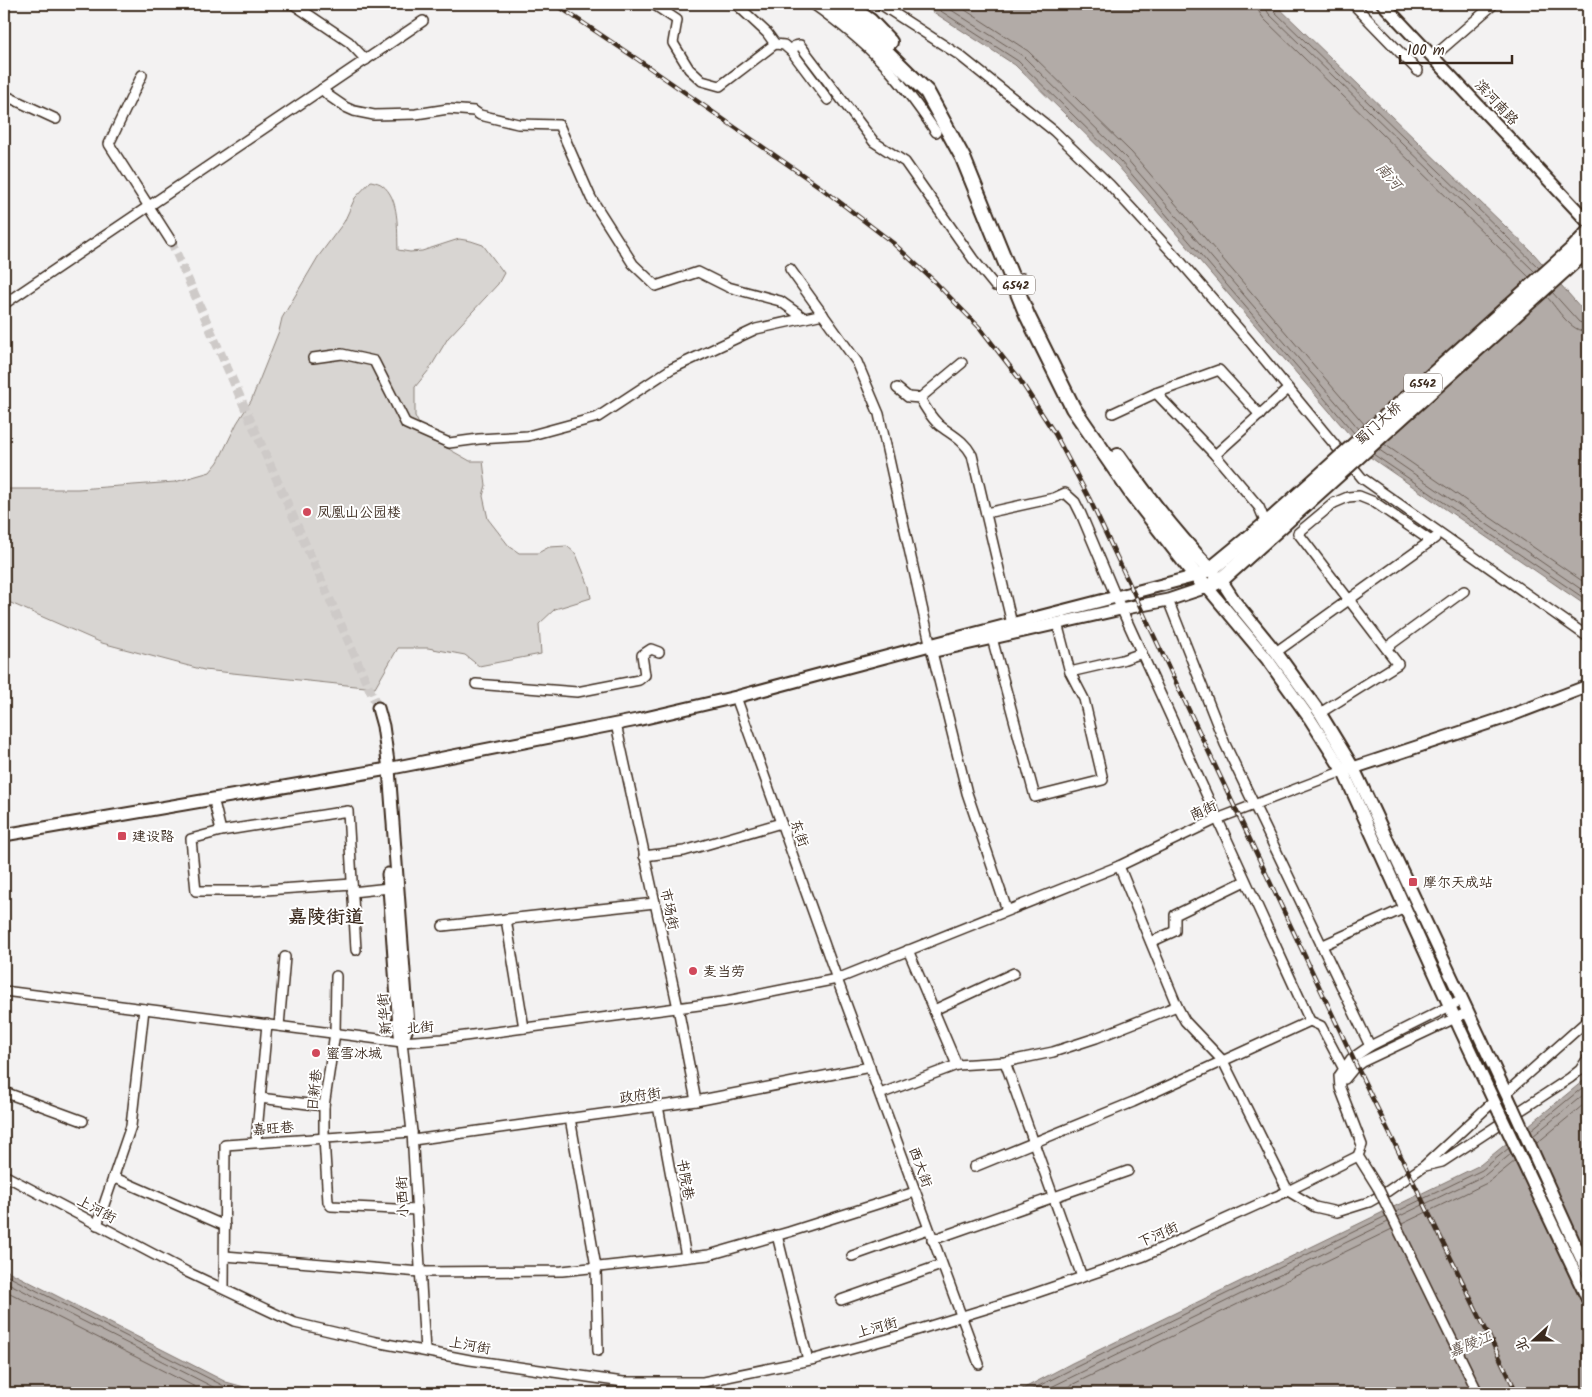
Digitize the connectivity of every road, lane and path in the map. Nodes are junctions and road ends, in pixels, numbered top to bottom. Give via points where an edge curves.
1 (293, 4) edge
2 (653, 4) edge
3 (736, 4) edge
4 (813, 4) edge
5 (830, 4) edge
6 (846, 4) edge
7 (880, 4) edge
8 (1353, 4) edge
9 (1383, 4) edge
10 (1494, 4) edge
11 (423, 21) dead end
12 (776, 44) junction
13 (792, 52) junction
14 (1434, 56) junction
15 (366, 60) junction
16 (1418, 71) dead end
17 (142, 75) dead end
18 (322, 89) junction
19 (4, 95) edge
20 (828, 100) dead end
21 (56, 119) dead end
22 (936, 132) dead end
23 (148, 206) junction
24 (1588, 222) edge
25 (1588, 233) edge
26 (171, 241) tunnel mouth
27 (1581, 251) edge
28 (790, 269) dead end
29 (1018, 280) junction
30 (4, 304) edge
31 (823, 314) junction
32 (804, 318) junction
33 (313, 358) dead end
34 (962, 362) dead end
35 (896, 388) dead end
36 (1288, 389) junction
37 (1156, 393) junction
38 (920, 398) junction
39 (1113, 413) dead end
40 (1260, 415) junction
41 (1215, 455) junction
42 (986, 513) junction
43 (1273, 523) junction
44 (1442, 534) junction
45 (1431, 541) junction
46 (1210, 570) junction
47 (1196, 576) junction
48 (1221, 580) junction
49 (1207, 587) junction
50 (1464, 591) dead end
51 (1116, 597) junction
52 (1168, 600) junction
53 (1349, 600) junction
54 (1121, 609) junction
55 (1057, 623) junction
56 (1012, 624) junction
57 (1588, 636) edge
58 (992, 638) junction
59 (931, 648) junction
60 (1386, 648) junction
61 (659, 652) dead end
62 (1276, 652) junction
63 (1142, 653) junction
64 (1070, 672) junction
65 (476, 684) dead end
66 (1588, 686) edge
67 (738, 700) junction
68 (1320, 713) junction
69 (617, 728) junction
70 (1348, 770) junction
71 (385, 773) junction
72 (1255, 804) junction
73 (215, 806) junction
74 (1217, 819) junction
75 (781, 823) junction
76 (221, 831) junction
77 (4, 835) edge
78 (4, 842) edge
79 (644, 856) junction
80 (1119, 866) junction
81 (1245, 881) junction
82 (352, 888) junction
83 (389, 888) junction
84 (655, 903) junction
85 (1405, 908) junction
86 (1007, 910) junction
87 (506, 920) junction
88 (443, 926) dead end
89 (1151, 942) junction
90 (1322, 946) junction
91 (356, 950) dead end
92 (908, 950) junction
93 (285, 957) dead end
94 (1014, 973) dead end
95 (336, 976) dead end
96 (837, 979) junction
97 (4, 991) edge
98 (1462, 1000) junction
99 (1177, 1006) junction
100 (1450, 1006) junction
101 (678, 1008) junction
102 (144, 1009) junction
103 (934, 1010) junction
104 (1468, 1012) junction
105 (1455, 1018) junction
106 (1588, 1020) edge
107 (1310, 1021) junction
108 (267, 1024) junction
109 (279, 1026) junction
110 (524, 1028) junction
111 (335, 1032) junction
112 (402, 1042) junction
113 (1370, 1046) junction
114 (1588, 1058) edge
115 (1223, 1061) junction
116 (1005, 1062) junction
117 (958, 1065) junction
118 (870, 1067) junction
119 (1346, 1072) junction
120 (4, 1092) edge
121 (1506, 1093) junction
122 (880, 1094) junction
123 (260, 1098) junction
124 (696, 1101) junction
125 (1494, 1101) junction
126 (324, 1106) junction
127 (658, 1106) junction
128 (570, 1118) junction
129 (84, 1121) dead end
130 (413, 1136) junction
131 (324, 1138) junction
132 (256, 1142) junction
133 (1034, 1142) junction
134 (1358, 1156) junction
135 (1424, 1166) junction
136 (974, 1167) dead end
137 (1128, 1172) dead end
138 (4, 1175) edge
139 (113, 1177) junction
140 (1288, 1191) junction
141 (915, 1192) junction
142 (1054, 1198) junction
143 (417, 1210) junction
144 (97, 1225) junction
145 (225, 1226) junction
146 (928, 1229) junction
147 (778, 1235) junction
148 (932, 1240) junction
149 (225, 1256) junction
150 (852, 1256) dead end
151 (686, 1257) junction
152 (941, 1265) junction
153 (596, 1267) junction
154 (420, 1272) junction
155 (1588, 1274) edge
156 (1082, 1277) junction
157 (224, 1288) junction
158 (841, 1300) dead end
159 (1588, 1300) edge
160 (960, 1317) junction
161 (598, 1351) dead end
162 (425, 1352) junction
163 (808, 1360) junction
164 (978, 1364) dead end
165 (1478, 1393) edge

1 - 15 street via 348,42
2 - 12 street via 677,20 673,43 689,69 702,81 720,86
3 - 12 street
4 - 22 street via 840,23 881,61
5 - 29 highway, G542 via 864,30 928,92 964,158
6 - 29 highway, G542 via 870,21 934,87 971,155
7 - 36 street via 959,55 1054,131 1110,185 1180,261
8 - 16 street
9 - 14 main road, 滨河南路
10 - 14 street
11 - 15 street
12 - 13 street via 784,45
13 - 20 street
13 - 29 street via 800,44 874,142 905,162 973,259 996,286
14 - 24 main road, 滨河南路
15 - 18 street
17 - 23 street via 109,144
18 - 23 street
18 - 32 street via 346,107 374,116 448,109 474,111 518,124 559,125 591,198 634,264 656,286 698,272 728,287 780,301
19 - 21 street
23 - 26 street
23 - 30 street
25 - 27 highway, G542
27 - 43 highway, 蜀门大桥 / G542, bridge
28 - 31 street
29 - 46 highway, G542 via 1080,404 1136,482 1184,543
29 - 47 highway, G542 via 1027,315 1073,408
31 - 32 street
31 - 59 street via 857,362 879,414
32 - 33 street via 756,328 672,369 598,417 528,436 449,443 406,424 374,361 342,354
34 - 38 street
35 - 38 street via 908,397
36 - 40 street
36 - 44 street via 1362,478
37 - 39 street
37 - 40 street via 1218,370
37 - 41 street
38 - 42 street via 938,424 969,449
40 - 41 street
41 - 43 street
42 - 51 street via 1065,493 1081,514
42 - 56 street
43 - 46 highway, G542
43 - 48 highway, G542
44 - 45 street
44 - 57 street
45 - 53 street
45 - 53 street via 1370,499 1354,496 1334,502 1298,534
46 - 47 main road
46 - 48 main road
47 - 49 highway, G542
47 - 51 main road
48 - 49 highway, G542
48 - 62 main road
49 - 52 main road
49 - 70 main road via 1267,659
50 - 60 street
51 - 54 street
51 - 56 main road
52 - 54 main road
52 - 72 street via 1225,744
53 - 60 street
53 - 62 street
54 - 55 main road
54 - 63 street
55 - 58 main road
55 - 64 street
56 - 59 main road
58 - 59 main road
58 - 64 street via 1035,797 1103,780 1084,699
59 - 67 main road
59 - 86 street via 967,793
60 - 68 street via 1398,664
61 - 65 street via 651,649 642,655 645,675 639,680 576,692
62 - 68 main road
63 - 64 street
63 - 74 street
66 - 70 main road, 南街
67 - 69 main road
67 - 75 street, 东街
68 - 70 main road
69 - 71 main road
69 - 79 street, 市场街
70 - 72 street, 南街
70 - 85 main road
70 - 98 main road
71 - 73 main road
71 - 77 main road
71 - 83 main road, 新华街
71 - 112 main road, 新华街 via 408,1026
72 - 74 street, 南街
72 - 90 street
73 - 76 street
73 - 78 main road
74 - 80 street, 南街
74 - 81 street
75 - 79 street via 684,851
75 - 96 street, 东街
76 - 82 street via 348,811
76 - 82 street via 191,839 196,891
79 - 84 street, 市场街
80 - 86 street, 南街
80 - 89 street
81 - 89 street via 1175,915 1175,931
81 - 107 street
82 - 83 street
82 - 91 street
83 - 112 main road, 新华街
84 - 87 street
84 - 101 street, 市场街
85 - 90 street
85 - 100 main road
86 - 92 street, 南街
87 - 88 street
87 - 110 street
89 - 99 street
90 - 113 street
92 - 96 street, 南街
92 - 103 street
93 - 109 street
94 - 103 street
95 - 111 street, 日新巷
96 - 101 street, 北街
96 - 118 street, 西大街
97 - 102 street, 北街
98 - 100 street
98 - 104 main road
99 - 115 street via 1185,1022
99 - 116 street via 1062,1050
100 - 105 main road
100 - 113 street
101 - 110 street, 北街
101 - 124 street, 市场街
102 - 108 street, 北街
102 - 139 street via 131,1126
103 - 117 street
104 - 105 street
104 - 121 main road
105 - 119 street
105 - 125 main road
106 - 121 street
107 - 115 street
107 - 119 street via 1321,1026
108 - 109 street, 北街
108 - 123 street
109 - 111 street, 北街
110 - 112 street, 北街
111 - 112 street, 北街
111 - 126 street, 日新巷
112 - 130 street, 小西街
113 - 119 street via 1351,1059
114 - 135 street via 1570,1078 1442,1162
115 - 133 street
115 - 140 street
116 - 117 street
116 - 133 street
117 - 122 street
118 - 122 street, 西大街
118 - 124 street, 政府街
119 - 134 street via 1339,1076 1340,1088 1362,1145
120 - 129 street
121 - 155 main road, bridge
122 - 141 street, 西大街
123 - 126 street
123 - 132 street
124 - 127 street, 政府街
125 - 135 street
125 - 159 main road, bridge
126 - 131 street, 日新巷
127 - 128 street, 政府街
127 - 151 street, 书院巷
128 - 130 street, 政府街
128 - 153 street
130 - 131 street, 嘉旺巷
130 - 143 street, 小西街
131 - 132 street, 嘉旺巷
131 - 143 street, 日新巷 via 328,1202 331,1206
132 - 145 street, 嘉旺巷 via 225,1145
133 - 136 street
133 - 142 street
134 - 140 street, 下河街
134 - 165 street, bridge via 1378,1188
135 - 140 street via 1369,1202 1337,1212 1315,1207
137 - 142 street
138 - 144 street, 上河街
139 - 144 street
139 - 145 street
140 - 156 street, 下河街 via 1144,1256
141 - 146 street, 西大街
141 - 147 street
142 - 148 street
142 - 156 street
143 - 154 street, 小西街
144 - 157 street, 上河街
145 - 149 street
146 - 148 street, 西大街
146 - 150 street
147 - 151 street
147 - 163 street
148 - 152 street, 西大街
149 - 154 street
149 - 157 street
151 - 153 street
152 - 158 street
152 - 160 street, 西大街
153 - 154 street via 562,1271
153 - 161 street
154 - 162 street, 小西街
156 - 160 street, 下河街
157 - 162 street, 上河街 via 295,1323
160 - 163 street, 上河街
160 - 164 street, 西大街
162 - 163 street, 上河街 via 623,1382 703,1382

